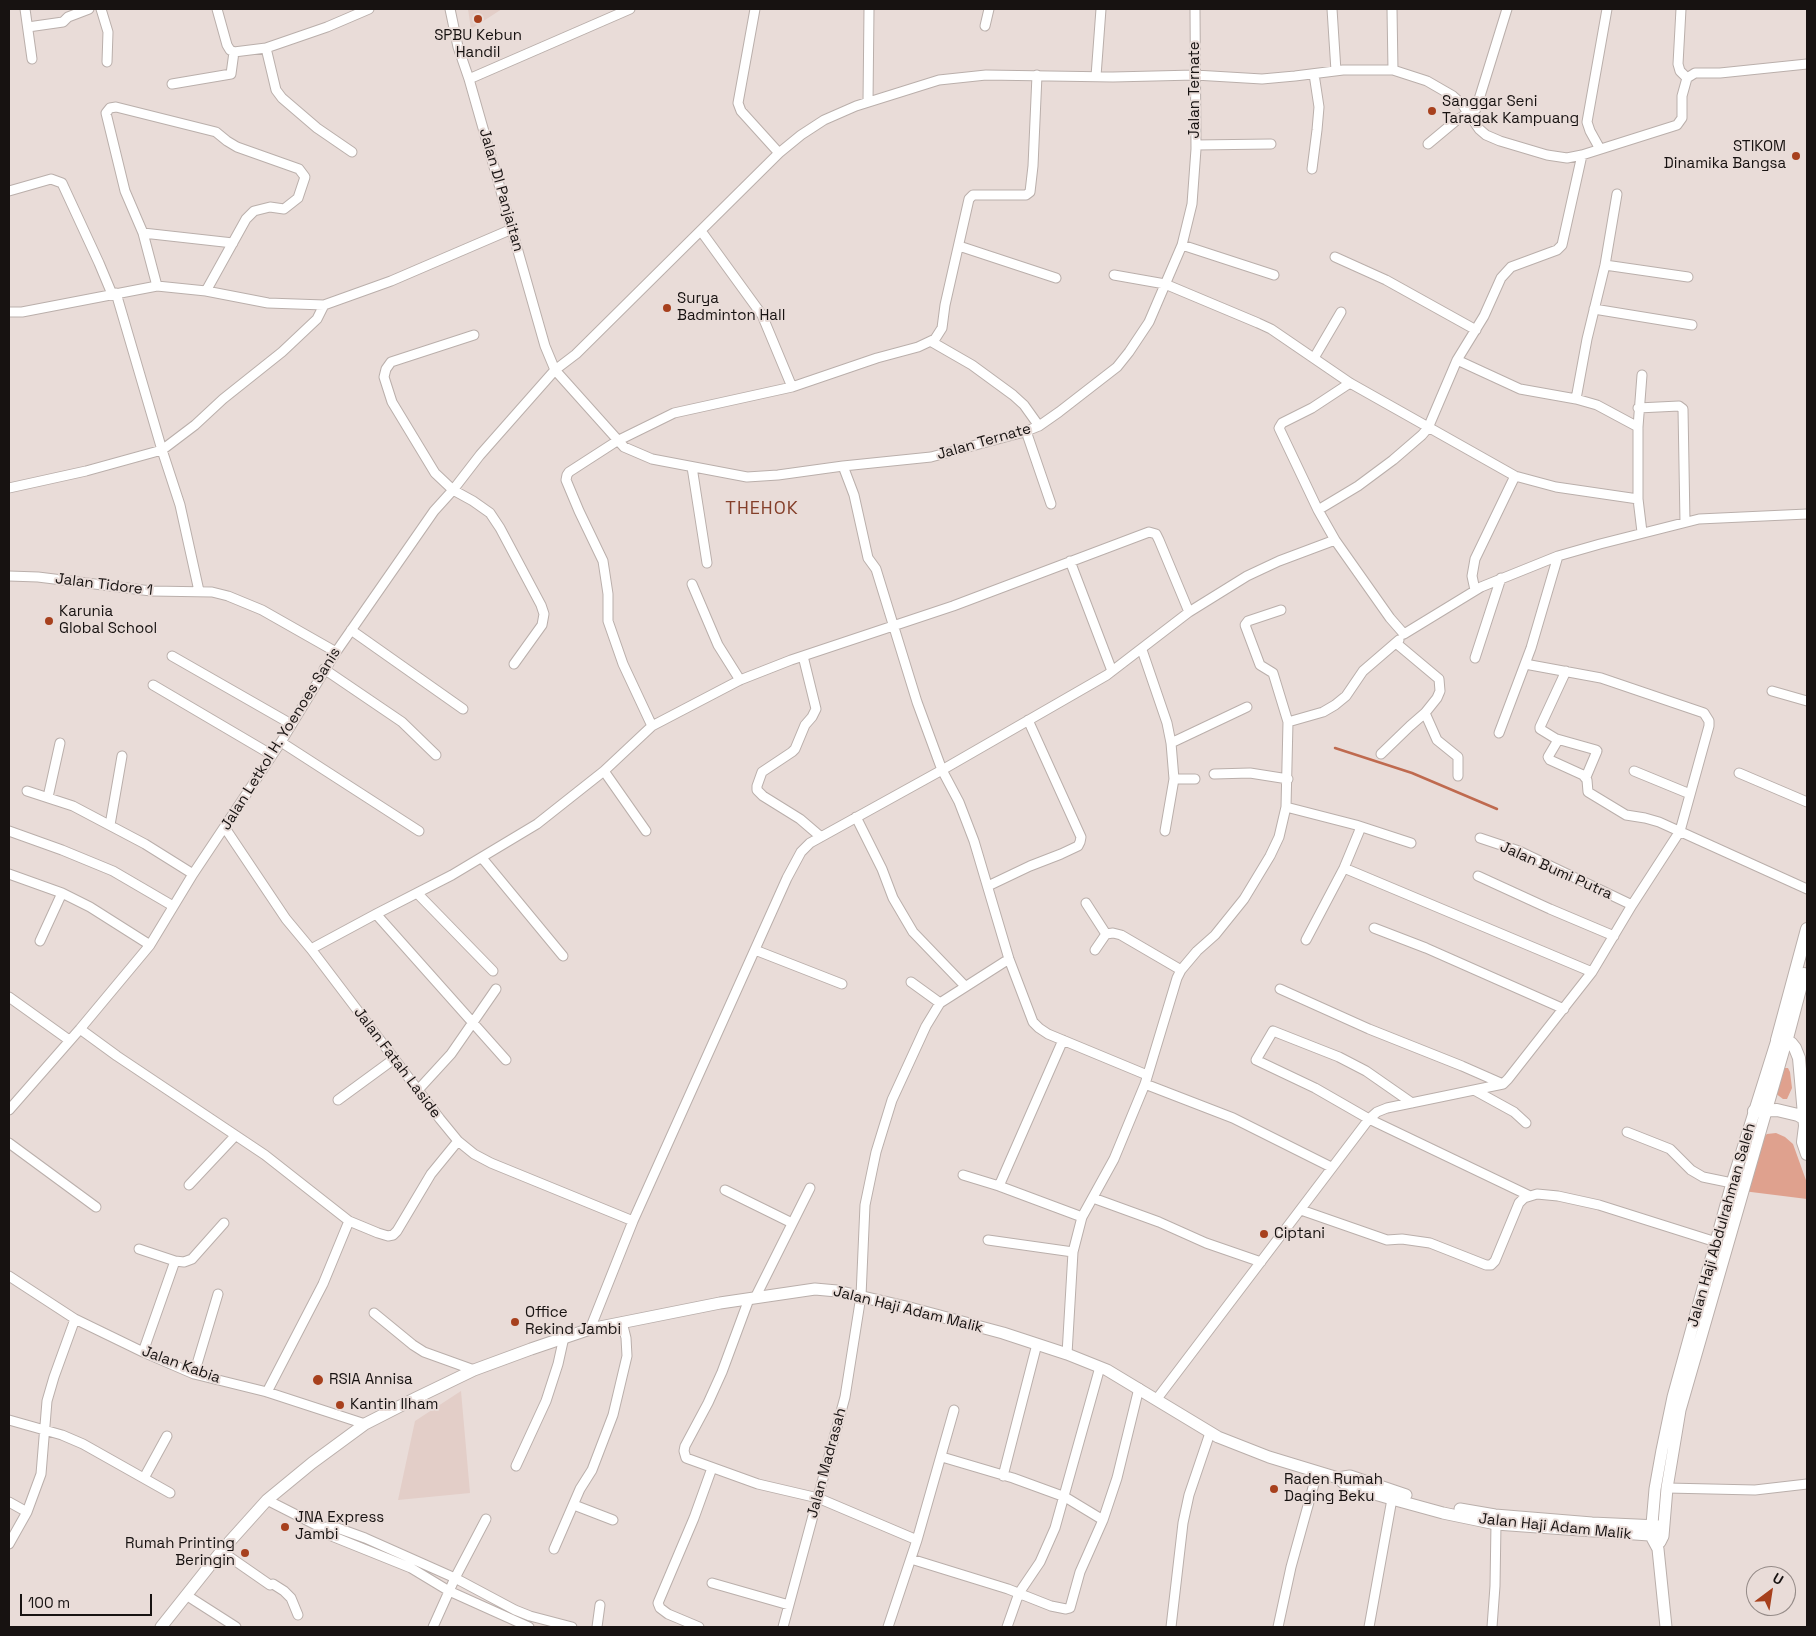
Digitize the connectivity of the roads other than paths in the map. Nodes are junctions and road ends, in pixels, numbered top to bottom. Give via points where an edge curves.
1 (25, 9) edge
2 (89, 9) edge
3 (101, 9) edge
4 (217, 9) edge
5 (369, 9) edge
6 (450, 9) edge
7 (630, 9) edge
8 (755, 9) edge
9 (869, 9) edge
10 (989, 9) edge
11 (1101, 9) edge
12 (1195, 9) edge
13 (1332, 9) edge
14 (1392, 9) edge
15 (1507, 9) edge
16 (1607, 9) edge
17 (1681, 9) edge
18 (985, 26) dead end
19 (28, 27) junction
20 (266, 48) junction
21 (234, 52) junction
22 (32, 59) dead end
23 (107, 62) dead end
24 (1807, 64) edge
25 (1393, 70) junction
26 (1336, 71) junction
27 (1314, 74) junction
28 (1037, 75) junction
29 (1195, 75) junction
30 (1096, 76) junction
31 (1687, 78) junction
32 (469, 79) junction
33 (172, 84) dead end
34 (868, 102) junction
35 (1470, 114) junction
36 (1270, 144) dead end
37 (1428, 144) dead end
38 (1196, 145) junction
39 (1600, 149) junction
40 (352, 152) dead end
41 (779, 153) junction
42 (1582, 155) junction
43 (1312, 169) dead end
44 (9, 191) edge
45 (1617, 194) dead end
46 (512, 229) junction
47 (701, 231) junction
48 (143, 232) junction
49 (233, 244) junction
50 (1182, 245) junction
51 (959, 246) junction
52 (1335, 257) dead end
53 (1605, 265) junction
54 (1114, 275) dead end
55 (1274, 275) dead end
56 (1688, 277) dead end
57 (1056, 278) dead end
58 (1165, 284) junction
59 (157, 286) junction
60 (206, 291) junction
61 (114, 293) junction
62 (324, 305) junction
63 (1594, 309) junction
64 (9, 312) edge
65 (1341, 312) dead end
66 (1692, 325) dead end
67 (1476, 330) junction
68 (474, 335) dead end
69 (932, 342) junction
70 (1314, 358) junction
71 (1457, 360) junction
72 (556, 370) junction
73 (1642, 375) dead end
74 (1350, 383) junction
75 (792, 387) junction
76 (1576, 399) junction
77 (1638, 408) junction
78 (1039, 426) junction
79 (1638, 427) junction
80 (1428, 428) junction
81 (1026, 431) junction
82 (617, 441) junction
83 (162, 450) junction
84 (843, 466) junction
85 (692, 468) junction
86 (1515, 476) junction
87 (9, 488) edge
88 (453, 490) junction
89 (1638, 499) junction
90 (1051, 504) dead end
91 (1318, 510) junction
92 (1807, 514) edge
93 (1685, 522) junction
94 (1642, 532) junction
95 (1335, 540) junction
96 (1558, 556) junction
97 (1070, 560) junction
98 (707, 563) dead end
99 (9, 576) edge
100 (1501, 578) junction
101 (692, 584) dead end
102 (1475, 590) junction
103 (199, 591) junction
104 (1281, 610) dead end
105 (1188, 612) junction
106 (892, 626) junction
107 (351, 630) junction
108 (1404, 634) junction
109 (1396, 643) junction
110 (1142, 650) junction
111 (336, 652) junction
112 (172, 656) dead end
113 (804, 656) junction
114 (1475, 658) dead end
115 (514, 664) dead end
116 (1525, 664) junction
117 (324, 669) junction
118 (1112, 671) junction
119 (1566, 671) junction
120 (740, 680) junction
121 (153, 685) dead end
122 (1772, 691) dead end
123 (1807, 701) edge
124 (1247, 707) dead end
125 (463, 709) dead end
126 (1425, 713) junction
127 (1028, 720) junction
128 (1288, 722) junction
129 (291, 724) junction
130 (652, 726) junction
131 (1500, 733) dead end
132 (1557, 739) junction
133 (281, 742) junction
134 (60, 743) dead end
135 (1171, 743) junction
136 (1381, 754) dead end
137 (272, 755) junction
138 (436, 755) dead end
139 (122, 756) dead end
140 (942, 770) junction
141 (604, 771) junction
142 (1634, 772) dead end
143 (1739, 773) dead end
144 (1214, 774) dead end
145 (1458, 776) dead end
146 (1586, 778) junction
147 (1174, 779) junction
148 (1195, 779) dead end
149 (1288, 779) junction
150 (27, 791) dead end
151 (1690, 794) junction
152 (48, 798) junction
153 (1807, 802) edge
154 (1286, 806) junction
155 (856, 817) junction
156 (110, 825) junction
157 (1361, 827) junction
158 (225, 828) junction
159 (9, 831) edge
160 (419, 831) dead end
161 (646, 831) dead end
162 (1165, 831) dead end
163 (1680, 831) junction
164 (821, 837) junction
165 (1480, 838) dead end
166 (1411, 843) dead end
167 (482, 858) junction
168 (1344, 868) junction
169 (9, 874) edge
170 (193, 874) junction
171 (1478, 876) dead end
172 (988, 886) junction
173 (1807, 888) edge
174 (62, 893) junction
175 (417, 893) junction
176 (1086, 903) dead end
177 (1632, 905) junction
178 (173, 906) junction
179 (376, 914) junction
180 (1374, 928) dead end
181 (1807, 929) edge
182 (1106, 934) junction
183 (1614, 936) junction
184 (1306, 940) dead end
185 (40, 941) dead end
186 (150, 945) junction
187 (311, 949) junction
188 (756, 950) junction
189 (1095, 950) dead end
190 (563, 956) dead end
191 (1009, 959) junction
192 (1807, 961) edge
193 (1181, 970) junction
194 (493, 971) dead end
195 (1592, 972) junction
196 (911, 982) dead end
197 (842, 984) dead end
198 (965, 986) junction
199 (496, 989) dead end
200 (1280, 989) dead end
201 (9, 997) edge
202 (940, 1003) junction
203 (1564, 1008) junction
204 (473, 1024) junction
205 (80, 1029) junction
206 (70, 1040) junction
207 (1063, 1040) junction
208 (1786, 1043) junction
209 (1807, 1053) edge
210 (394, 1059) junction
211 (506, 1060) dead end
212 (1146, 1080) junction
213 (1503, 1084) junction
214 (418, 1090) junction
215 (1474, 1090) junction
216 (338, 1100) dead end
217 (1412, 1102) junction
218 (9, 1110) edge
219 (1760, 1111) junction
220 (1369, 1119) junction
221 (1526, 1123) dead end
222 (1806, 1124) edge
223 (1627, 1132) dead end
224 (235, 1136) junction
225 (458, 1141) junction
226 (9, 1143) edge
227 (1807, 1154) edge
228 (1331, 1167) junction
229 (963, 1174) dead end
230 (1732, 1183) junction
231 (189, 1185) dead end
232 (999, 1186) junction
233 (810, 1188) dead end
234 (725, 1190) dead end
235 (1530, 1196) junction
236 (1093, 1198) junction
237 (96, 1206) dead end
238 (1301, 1210) junction
239 (1082, 1217) junction
240 (349, 1221) junction
241 (633, 1221) junction
242 (224, 1223) dead end
243 (792, 1223) junction
244 (988, 1240) dead end
245 (1716, 1242) junction
246 (139, 1250) dead end
247 (1073, 1252) junction
248 (174, 1261) junction
249 (1261, 1262) junction
250 (9, 1276) edge
251 (218, 1294) dead end
252 (861, 1296) junction
253 (752, 1299) junction
254 (374, 1313) dead end
255 (75, 1319) junction
256 (622, 1322) junction
257 (590, 1329) junction
258 (564, 1337) junction
259 (1037, 1344) junction
260 (143, 1352) junction
261 (1067, 1354) junction
262 (1100, 1367) junction
263 (474, 1370) junction
264 (194, 1374) junction
265 (1139, 1388) junction
266 (267, 1392) junction
267 (1156, 1400) junction
268 (954, 1410) dead end
269 (9, 1420) edge
270 (365, 1424) junction
271 (44, 1430) junction
272 (1210, 1433) junction
273 (167, 1436) dead end
274 (942, 1457) junction
275 (516, 1466) dead end
276 (712, 1468) junction
277 (1317, 1473) junction
278 (1003, 1476) junction
279 (144, 1478) junction
280 (1338, 1478) junction
281 (1807, 1484) edge
282 (1667, 1488) junction
283 (170, 1493) dead end
284 (1065, 1497) junction
285 (818, 1498) junction
286 (1392, 1499) junction
287 (266, 1500) junction
288 (9, 1502) edge
289 (574, 1504) junction
290 (27, 1512) junction
291 (486, 1519) dead end
292 (613, 1520) dead end
293 (1103, 1520) junction
294 (1496, 1524) junction
295 (1651, 1531) junction
296 (1663, 1531) junction
297 (917, 1540) junction
298 (9, 1544) edge
299 (1658, 1549) junction
300 (554, 1550) dead end
301 (221, 1551) junction
302 (911, 1559) junction
303 (413, 1564) junction
304 (455, 1578) junction
305 (712, 1583) dead end
306 (449, 1591) junction
307 (1020, 1593) junction
308 (186, 1595) junction
309 (600, 1605) dead end
310 (789, 1605) junction
311 (298, 1615) dead end
312 (530, 1616) junction
313 (162, 1627) edge
314 (236, 1627) edge
315 (433, 1627) edge
316 (527, 1627) edge
317 (572, 1627) edge
318 (597, 1627) edge
319 (699, 1627) edge
320 (783, 1627) edge
321 (888, 1627) edge
322 (1007, 1627) edge
323 (1171, 1627) edge
324 (1278, 1627) edge
325 (1368, 1627) edge
326 (1492, 1627) edge
327 (1666, 1627) edge

1 - 19 street
2 - 19 street via 63,22
3 - 23 street via 108,32
4 - 21 street via 227,45
5 - 20 street
6 - 32 street, Jalan DI Panjaitan
7 - 32 street
8 - 41 street via 738,103
9 - 34 street
10 - 18 street
11 - 30 street
12 - 29 street, Jalan Ternate
13 - 26 street
14 - 25 street
15 - 35 street via 1478,107
16 - 39 street via 1588,122
17 - 31 street via 1678,64
19 - 22 street
20 - 21 street
20 - 40 street via 276,90 282,98
21 - 33 street via 231,74
24 - 31 street via 1695,73
25 - 26 street, Jalan Letkol H. Yoenoes Sanis
25 - 35 street, Jalan Letkol H. Yoenoes Sanis via 1427,81 1453,96
26 - 27 street, Jalan Letkol H. Yoenoes Sanis
27 - 29 street, Jalan Letkol H. Yoenoes Sanis via 1262,79
27 - 43 street via 1318,130
28 - 30 street, Jalan Letkol H. Yoenoes Sanis
28 - 34 street, Jalan Letkol H. Yoenoes Sanis via 986,75 939,80
28 - 51 street via 1030,192 1026,195 971,197
29 - 30 street, Jalan Letkol H. Yoenoes Sanis
29 - 38 street, Jalan Ternate
31 - 39 street, Jalan Letkol H. Yoenoes Sanis via 1682,96 1682,118 1677,125
32 - 46 street, Jalan DI Panjaitan
34 - 41 street, Jalan Letkol H. Yoenoes Sanis via 824,120
35 - 37 street via 1458,119
35 - 42 street, Jalan Letkol H. Yoenoes Sanis via 1479,129 1500,141 1561,158
36 - 38 street
38 - 50 street, Jalan Ternate via 1192,204
39 - 42 street, Jalan Letkol H. Yoenoes Sanis
41 - 47 street, Jalan Letkol H. Yoenoes Sanis
42 - 67 street via 1562,246 1507,270
44 - 61 street via 51,179 62,183
45 - 53 street
46 - 62 street
46 - 72 street, Jalan DI Panjaitan via 545,346
47 - 72 street, Jalan Letkol H. Yoenoes Sanis
47 - 75 street via 762,315
48 - 49 street
48 - 49 street via 125,191 106,113 110,108 216,132 236,147 299,169 305,177 298,198 284,208 254,211
48 - 59 street
49 - 60 street
50 - 55 street
50 - 58 street, Jalan Ternate
51 - 57 street
51 - 69 street via 942,328
52 - 67 street via 1386,280
53 - 56 street
53 - 63 street
54 - 58 street
58 - 70 street via 1271,329
58 - 78 street, Jalan Ternate via 1149,322 1117,367
59 - 60 street
59 - 61 street
60 - 62 street via 268,303
61 - 64 street
61 - 83 street
62 - 83 street via 317,319 282,352
63 - 66 street
63 - 76 street
65 - 70 street
67 - 71 street
68 - 88 street via 391,362 384,377 392,402 435,472
69 - 75 street
69 - 78 street via 972,365 1013,395
70 - 74 street
71 - 76 street via 1520,389
71 - 80 street
72 - 82 street, Jalan Ternate
72 - 88 street, Jalan Letkol H. Yoenoes Sanis
73 - 77 street
74 - 80 street
74 - 91 street via 1280,425 1280,433
75 - 82 street via 674,413
76 - 79 street via 1597,405
77 - 79 street
77 - 93 street via 1679,406 1683,409
78 - 81 street, Jalan Ternate
79 - 89 street
80 - 86 street
80 - 91 street via 1393,460
81 - 84 street, Jalan Ternate via 931,457
81 - 90 street
82 - 85 street, Jalan Ternate via 652,459
82 - 130 street via 570,472 566,480 602,561 608,594 608,621 623,664
83 - 87 street
83 - 103 street via 180,505
84 - 85 street, Jalan Ternate via 747,477
84 - 106 street via 854,495 868,558 876,569
85 - 98 street
86 - 89 street via 1556,487
86 - 102 street via 1475,559 1472,576
88 - 107 street, Jalan Letkol H. Yoenoes Sanis via 434,510
88 - 115 street via 490,513 541,604 544,614 542,625
89 - 94 street
91 - 95 street
92 - 93 street via 1699,518
93 - 94 street
94 - 96 street
95 - 105 street via 1279,560
95 - 108 street
96 - 100 street
96 - 116 street
97 - 105 street via 1153,533 1159,540
97 - 106 street
97 - 118 street
99 - 103 street, Jalan Tidore 1 via 151,591
100 - 102 street
100 - 114 street
101 - 120 street via 718,645
102 - 108 street
103 - 111 street, Jalan Tidore 1 via 228,596 262,610
104 - 128 street via 1248,621 1245,625 1260,666 1273,673
105 - 110 street
106 - 113 street
106 - 140 street
107 - 111 street, Jalan Letkol H. Yoenoes Sanis
107 - 125 street
108 - 109 street
109 - 126 street via 1439,679 1440,691
109 - 128 street via 1364,671 1346,696 1335,705
110 - 118 street
110 - 135 street
111 - 117 street, Jalan Letkol H. Yoenoes Sanis
112 - 129 street
113 - 120 street
113 - 164 street via 816,710 805,725 795,749 762,772 757,790
116 - 119 street
116 - 131 street
117 - 129 street, Jalan Letkol H. Yoenoes Sanis
117 - 138 street via 402,722
118 - 127 street
119 - 132 street via 1540,727
119 - 151 street via 1601,678 1704,713 1709,721
120 - 130 street
121 - 137 street
122 - 123 street
124 - 135 street
126 - 136 street
126 - 145 street via 1437,740 1458,757
127 - 140 street
127 - 172 street via 1081,837 1080,842 1078,846
128 - 149 street
129 - 133 street, Jalan Letkol H. Yoenoes Sanis
130 - 141 street
132 - 146 street via 1549,759
132 - 146 street via 1596,750
133 - 137 street, Jalan Letkol H. Yoenoes Sanis
133 - 160 street
134 - 152 street
135 - 147 street
137 - 158 street, Jalan Letkol H. Yoenoes Sanis
139 - 156 street
140 - 155 street
140 - 172 street via 959,802
141 - 161 street
141 - 167 street via 537,824
142 - 151 street
143 - 153 street
144 - 149 street via 1250,773
146 - 163 street via 1588,792 1626,815 1645,818
147 - 148 street
147 - 162 street
149 - 154 street
150 - 152 street
151 - 163 street
152 - 156 street via 73,806
154 - 157 street
154 - 193 street via 1279,837 1244,899 1215,936
155 - 164 street
155 - 198 street via 912,932
156 - 170 street
157 - 166 street
157 - 168 street
158 - 170 street, Jalan Letkol H. Yoenoes Sanis
158 - 187 street, Jalan Fatah Laside via 286,919
159 - 178 street via 113,871
163 - 173 street
163 - 177 street
164 - 188 street via 801,852
165 - 177 street, Jalan Bumi Putra via 1519,851
167 - 175 street
167 - 190 street
168 - 184 street
168 - 195 street
169 - 174 street
170 - 178 street, Jalan Letkol H. Yoenoes Sanis
171 - 183 street
172 - 191 street
174 - 185 street
174 - 186 street
175 - 179 street
175 - 194 street
176 - 182 street
177 - 183 street
178 - 186 street, Jalan Letkol H. Yoenoes Sanis
179 - 187 street
179 - 204 street
180 - 203 street
181 - 208 highway, Jalan Haji Abdulrahman Saleh
182 - 189 street
182 - 193 street via 1121,935
183 - 195 street
186 - 205 street, Jalan Letkol H. Yoenoes Sanis
187 - 210 street, Jalan Fatah Laside
188 - 197 street
188 - 241 street
191 - 198 street
191 - 207 street via 1033,1022 1043,1031
192 - 208 highway, Jalan Haji Abdulrahman Saleh
193 - 212 street
195 - 203 street
196 - 202 street
198 - 202 street
199 - 204 street
200 - 213 street
201 - 206 street
202 - 252 street, Jalan Madrasah via 892,1100 876,1152 865,1205
203 - 213 street
204 - 211 street
204 - 214 street
205 - 206 street, Jalan Letkol H. Yoenoes Sanis
205 - 224 street
206 - 218 street, Jalan Letkol H. Yoenoes Sanis
207 - 212 street
207 - 232 street
208 - 209 street
208 - 219 main road, Jalan Haji Abdulrahman Saleh
208 - 222 highway via 1801,1067
210 - 214 street, Jalan Fatah Laside
210 - 216 street
212 - 228 street via 1233,1118
212 - 236 street via 1114,1159
213 - 215 street
214 - 225 street, Jalan Fatah Laside
215 - 217 street
215 - 221 street via 1514,1112
217 - 220 street via 1387,1108
217 - 220 street via 1340,1057 1273,1031 1256,1060
219 - 222 highway via 1785,1111
219 - 230 main road, Jalan Haji Abdulrahman Saleh
219 - 282 main road, Jalan Haji Abdulrahman Saleh via 1680,1410
220 - 228 street
220 - 235 street
222 - 227 highway via 1803,1142
223 - 230 street via 1670,1149 1697,1174
224 - 231 street
224 - 240 street via 265,1155
225 - 240 street via 431,1174 393,1235 383,1235
225 - 241 street, Jalan Fatah Laside via 491,1163
226 - 237 street
228 - 238 street
229 - 232 street
230 - 245 main road, Jalan Haji Abdulrahman Saleh
232 - 239 street
233 - 243 street
234 - 243 street
235 - 238 street via 1519,1203 1491,1265 1430,1243 1388,1240
235 - 245 street via 1546,1194 1599,1204
236 - 239 street
236 - 249 street
238 - 249 street
239 - 247 street
240 - 266 street via 323,1284
241 - 257 street
242 - 248 street via 192,1259
243 - 253 street
244 - 247 street
245 - 295 main road, Jalan Haji Abdulrahman Saleh via 1673,1399 1655,1488
246 - 248 street
247 - 261 street
248 - 260 street
249 - 267 street
250 - 255 street, Jalan Kabia
251 - 264 street
252 - 253 main road, Jalan Haji Adam Malik via 815,1289
252 - 259 main road, Jalan Haji Adam Malik
252 - 285 street, Jalan Madrasah via 845,1398
253 - 256 main road, Jalan Haji Adam Malik
253 - 276 street via 684,1451 686,1458
254 - 263 street via 424,1352
255 - 260 street, Jalan Kabia
255 - 271 street via 47,1401
256 - 257 main road, Jalan Haji Adam Malik
256 - 289 street via 627,1356 613,1415 592,1470
257 - 258 main road, Jalan Haji Adam Malik
258 - 263 main road, Jalan Haji Adam Malik
258 - 275 street via 546,1401
259 - 261 main road, Jalan Haji Adam Malik
259 - 278 street
260 - 264 street, Jalan Kabia
261 - 262 main road, Jalan Haji Adam Malik
262 - 265 main road, Jalan Haji Adam Malik
262 - 284 street
263 - 270 main road, Jalan Haji Adam Malik
264 - 266 street, Jalan Kabia
265 - 267 main road, Jalan Haji Adam Malik
265 - 293 street
266 - 270 street, Jalan Kabia
267 - 272 main road, Jalan Haji Adam Malik
268 - 274 street
269 - 271 street
270 - 287 main road, Jalan Haji Adam Malik
271 - 279 street via 83,1444
271 - 290 street via 42,1474
272 - 277 main road, Jalan Haji Adam Malik via 1240,1447
272 - 323 street via 1183,1523
273 - 279 street
274 - 278 street
274 - 297 street
276 - 285 street via 758,1484
276 - 319 street via 658,1603 668,1614
277 - 280 main road, Jalan Haji Adam Malik
277 - 324 street
278 - 284 street
279 - 283 street
280 - 286 main road, Jalan Haji Adam Malik via 1347,1486
280 - 295 main road via 1350,1476 1446,1506 1495,1515
281 - 282 street via 1755,1490
282 - 296 main road, Jalan Haji Abdulrahman Saleh
284 - 293 street
284 - 307 street via 1056,1528
285 - 297 street
285 - 310 street, Jalan Madrasah
286 - 294 main road, Jalan Haji Adam Malik
286 - 325 street
287 - 301 main road, Jalan Haji Adam Malik
287 - 303 street via 322,1528 332,1526 365,1538
288 - 290 street
289 - 292 street
289 - 300 street
290 - 298 street
291 - 304 street
293 - 307 street via 1080,1572 1070,1608 1051,1606
294 - 295 main road, Jalan Haji Adam Malik
294 - 326 street
295 - 296 main road, Jalan Haji Adam Malik
295 - 299 main road
296 - 299 main road, Jalan Haji Abdulrahman Saleh
297 - 302 street
299 - 327 main road
301 - 308 main road, Jalan Haji Adam Malik
301 - 311 street via 270,1585 284,1590
302 - 307 street
302 - 321 street
303 - 304 street
303 - 306 street
304 - 306 street
304 - 312 street
305 - 310 street
306 - 315 street
306 - 316 street
307 - 322 street
308 - 313 main road, Jalan Haji Adam Malik
308 - 314 street
309 - 318 street
310 - 320 street, Jalan Madrasah
312 - 316 street
312 - 317 street

